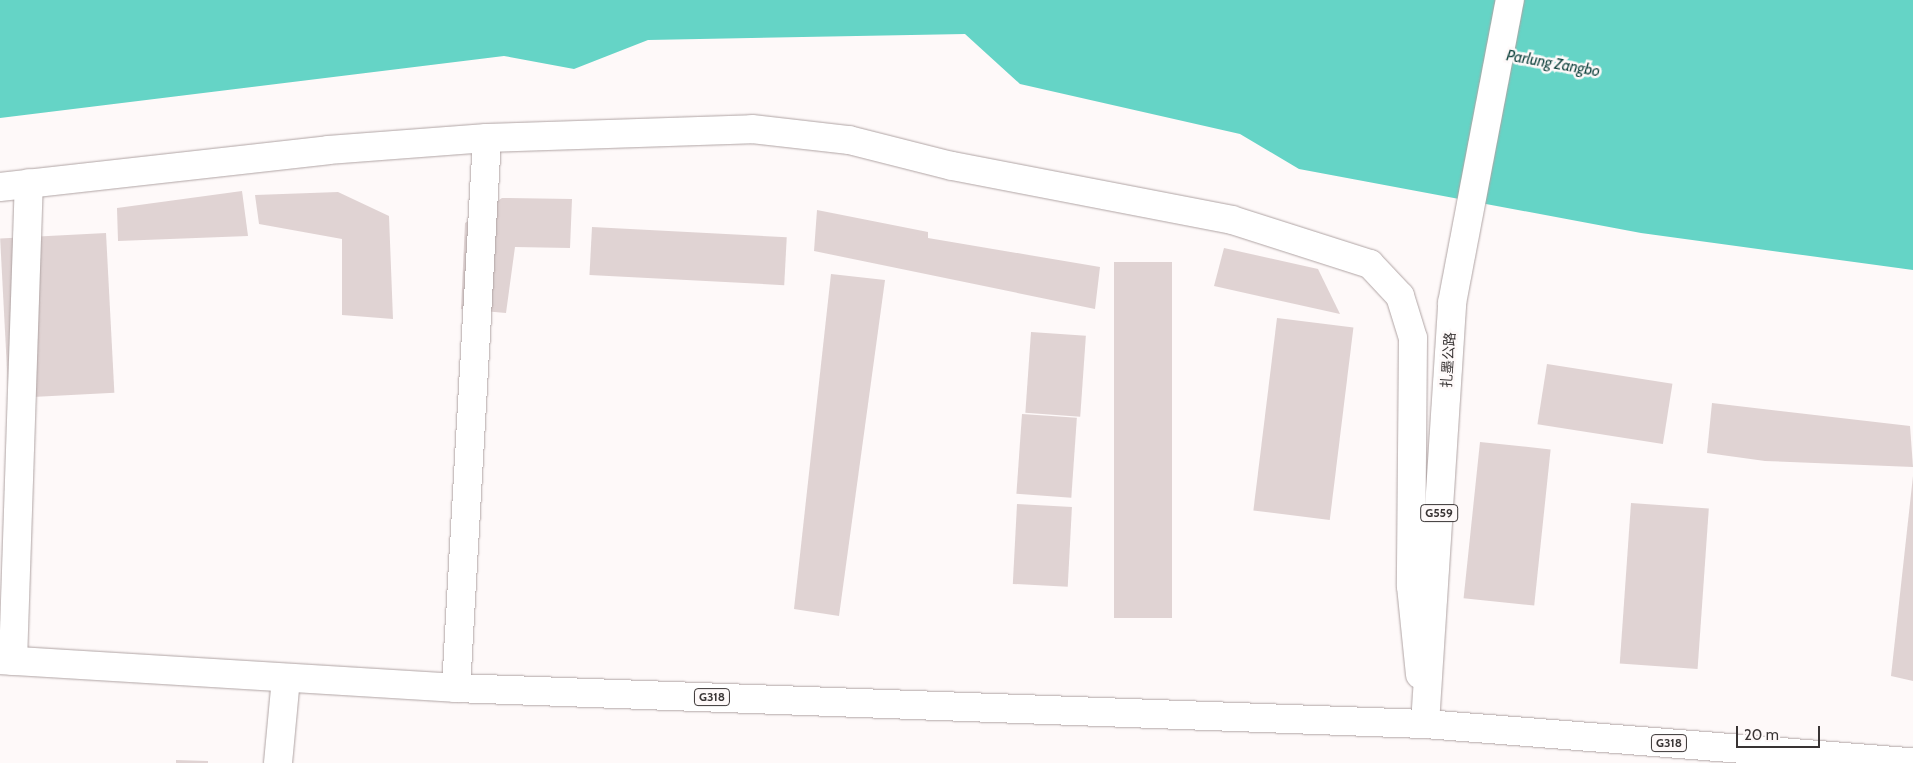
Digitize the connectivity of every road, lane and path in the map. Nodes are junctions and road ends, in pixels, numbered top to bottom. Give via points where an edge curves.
1 (1510, 0) edge
2 (487, 138) junction
3 (29, 183) junction
4 (0, 186) edge
5 (6, 661) edge
6 (286, 678) junction
7 (456, 688) junction
8 (1425, 724) junction
9 (1913, 762) edge
10 (278, 763) edge

1 - 8 main road, 扎墨公路 / G559 via 1452,303
2 - 3 main road via 152,167
2 - 7 main road
2 - 8 main road via 752,129 849,140 952,166 1232,220 1370,264 1400,296 1413,338 1411,586
3 - 4 main road
3 - 5 main road
5 - 6 main road, G318
6 - 7 main road, G318
6 - 10 main road
7 - 8 main road, G318
8 - 9 main road, G318

